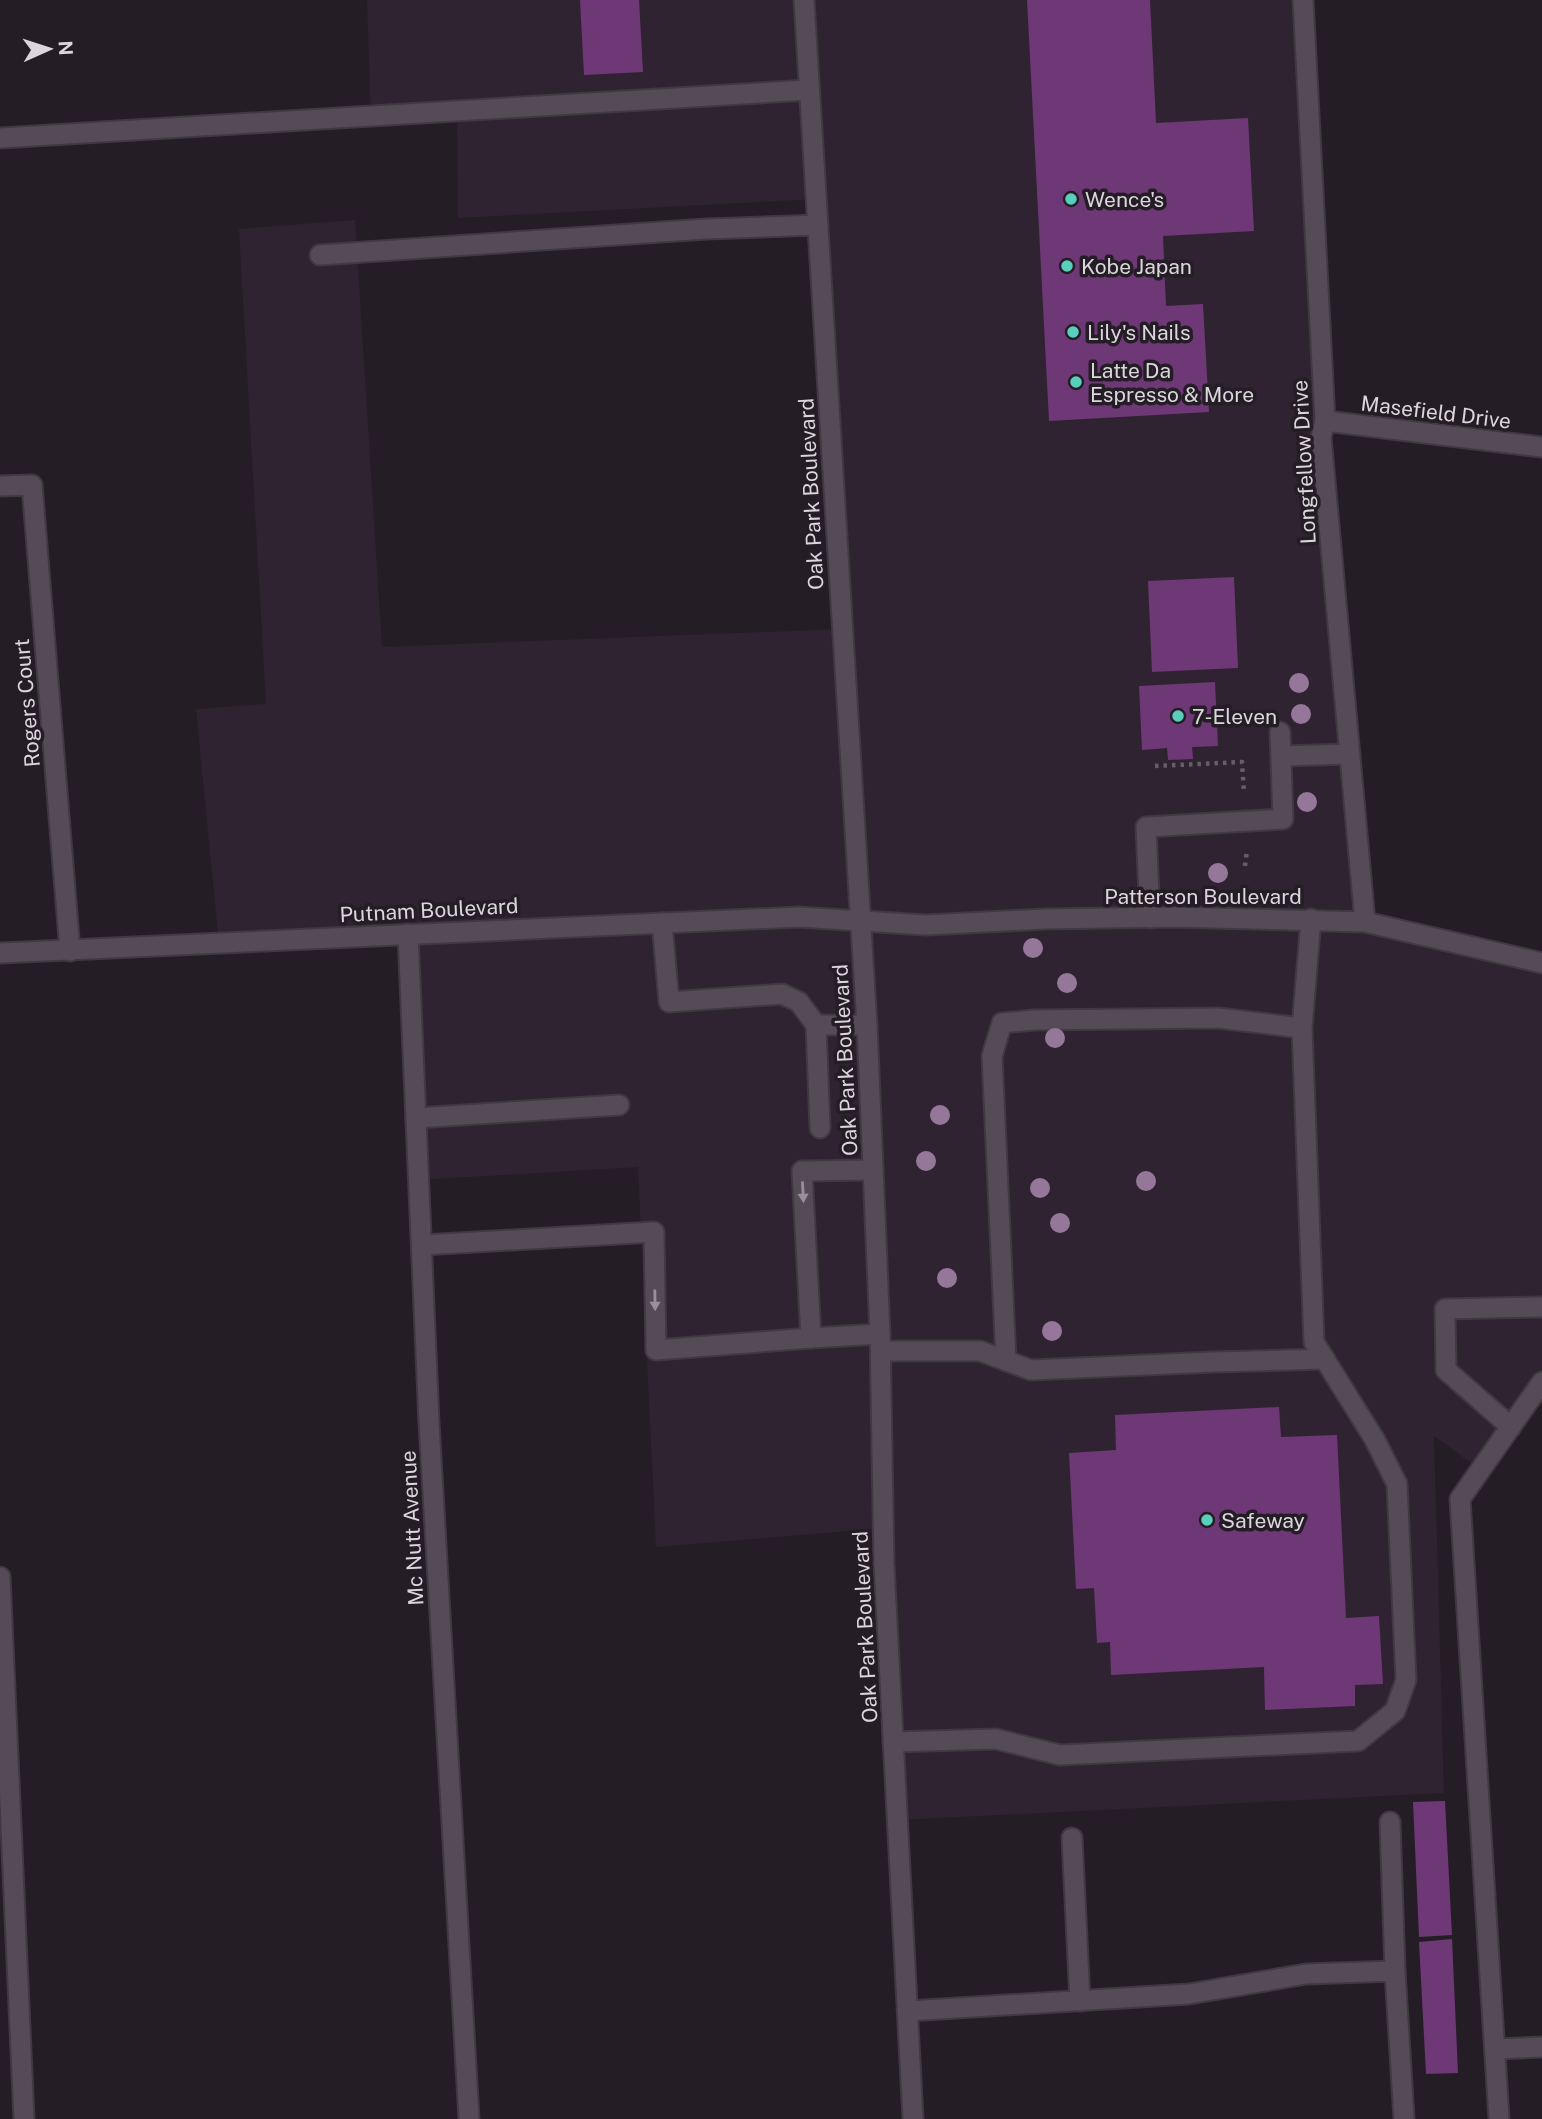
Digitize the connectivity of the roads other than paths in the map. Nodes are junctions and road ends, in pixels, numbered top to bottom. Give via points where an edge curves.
1 (804, 0) edge
2 (1303, 0) edge
3 (810, 90) junction
4 (0, 138) edge
5 (818, 225) junction
6 (320, 254) dead end
7 (1325, 421) junction
8 (1542, 447) edge
9 (0, 486) edge
10 (1280, 732) dead end
11 (1350, 754) junction
12 (1281, 756) junction
13 (1150, 918) junction
14 (1311, 919) junction
15 (860, 921) junction
16 (1365, 922) junction
17 (662, 923) junction
18 (408, 934) junction
19 (70, 951) junction
20 (0, 953) edge
21 (1542, 963) edge
22 (816, 1025) junction
23 (867, 1025) junction
24 (1302, 1028) junction
25 (619, 1105) dead end
26 (416, 1118) junction
27 (820, 1128) dead end
28 (873, 1170) junction
29 (422, 1245) junction
30 (1542, 1307) edge
31 (811, 1338) junction
32 (881, 1342) junction
33 (1325, 1359) junction
34 (1006, 1361) junction
35 (1542, 1382) edge
36 (1511, 1427) junction
37 (0, 1577) edge
38 (894, 1742) junction
39 (1390, 1822) dead end
40 (1072, 1838) dead end
41 (1395, 1971) junction
42 (1080, 2001) junction
43 (908, 2011) junction
44 (1542, 2046) edge
45 (1495, 2049) junction
46 (24, 2119) edge
47 (469, 2119) edge
48 (913, 2119) edge
49 (1404, 2119) edge
50 (1499, 2119) edge

1 - 3 street, Oak Park Boulevard
2 - 7 street, Longfellow Drive
3 - 4 street
3 - 5 street, Oak Park Boulevard
5 - 6 street
5 - 15 street, Oak Park Boulevard
7 - 8 street, Masefield Drive
7 - 11 street, Longfellow Drive via 1321,437
9 - 19 street, Rogers Court via 32,485
10 - 12 street
11 - 12 street
11 - 16 street, Longfellow Drive
12 - 13 street via 1283,819 1146,827
13 - 14 street, Patterson Boulevard
13 - 15 street, Patterson Boulevard via 926,925
14 - 16 street, Patterson Boulevard
14 - 24 street
15 - 17 street, Putnam Boulevard via 799,917
15 - 23 street, Oak Park Boulevard
16 - 21 street, Patterson Boulevard
17 - 18 street, Putnam Boulevard
17 - 22 street via 669,1002 782,994 799,1002
18 - 19 street, Putnam Boulevard
18 - 26 street, Mc Nutt Avenue
19 - 20 street, Putnam Boulevard
22 - 23 street
22 - 27 street
23 - 28 street, Oak Park Boulevard
24 - 33 street via 1314,1342
24 - 34 street via 1218,1018 1002,1023 992,1056
25 - 26 street
26 - 29 street, Mc Nutt Avenue
28 -> 31 street via 802,1171
28 - 32 street, Oak Park Boulevard
29 -> 31 street via 654,1232 656,1350
29 - 47 street, Mc Nutt Avenue
30 - 36 street via 1445,1310 1446,1370
31 - 32 street
32 - 34 street via 980,1351
32 - 38 street, Oak Park Boulevard via 884,1565
33 - 34 street via 1031,1370
33 - 38 street via 1397,1484 1406,1680 1395,1711 1358,1741 1060,1755 996,1739
35 - 36 street
36 - 45 street via 1460,1499
37 - 46 street
38 - 43 street, Oak Park Boulevard
39 - 41 street
40 - 42 street
41 - 42 street via 1306,1974 1189,1994
41 - 49 street
42 - 43 street
43 - 48 street, Oak Park Boulevard
44 - 45 street
45 - 50 street

